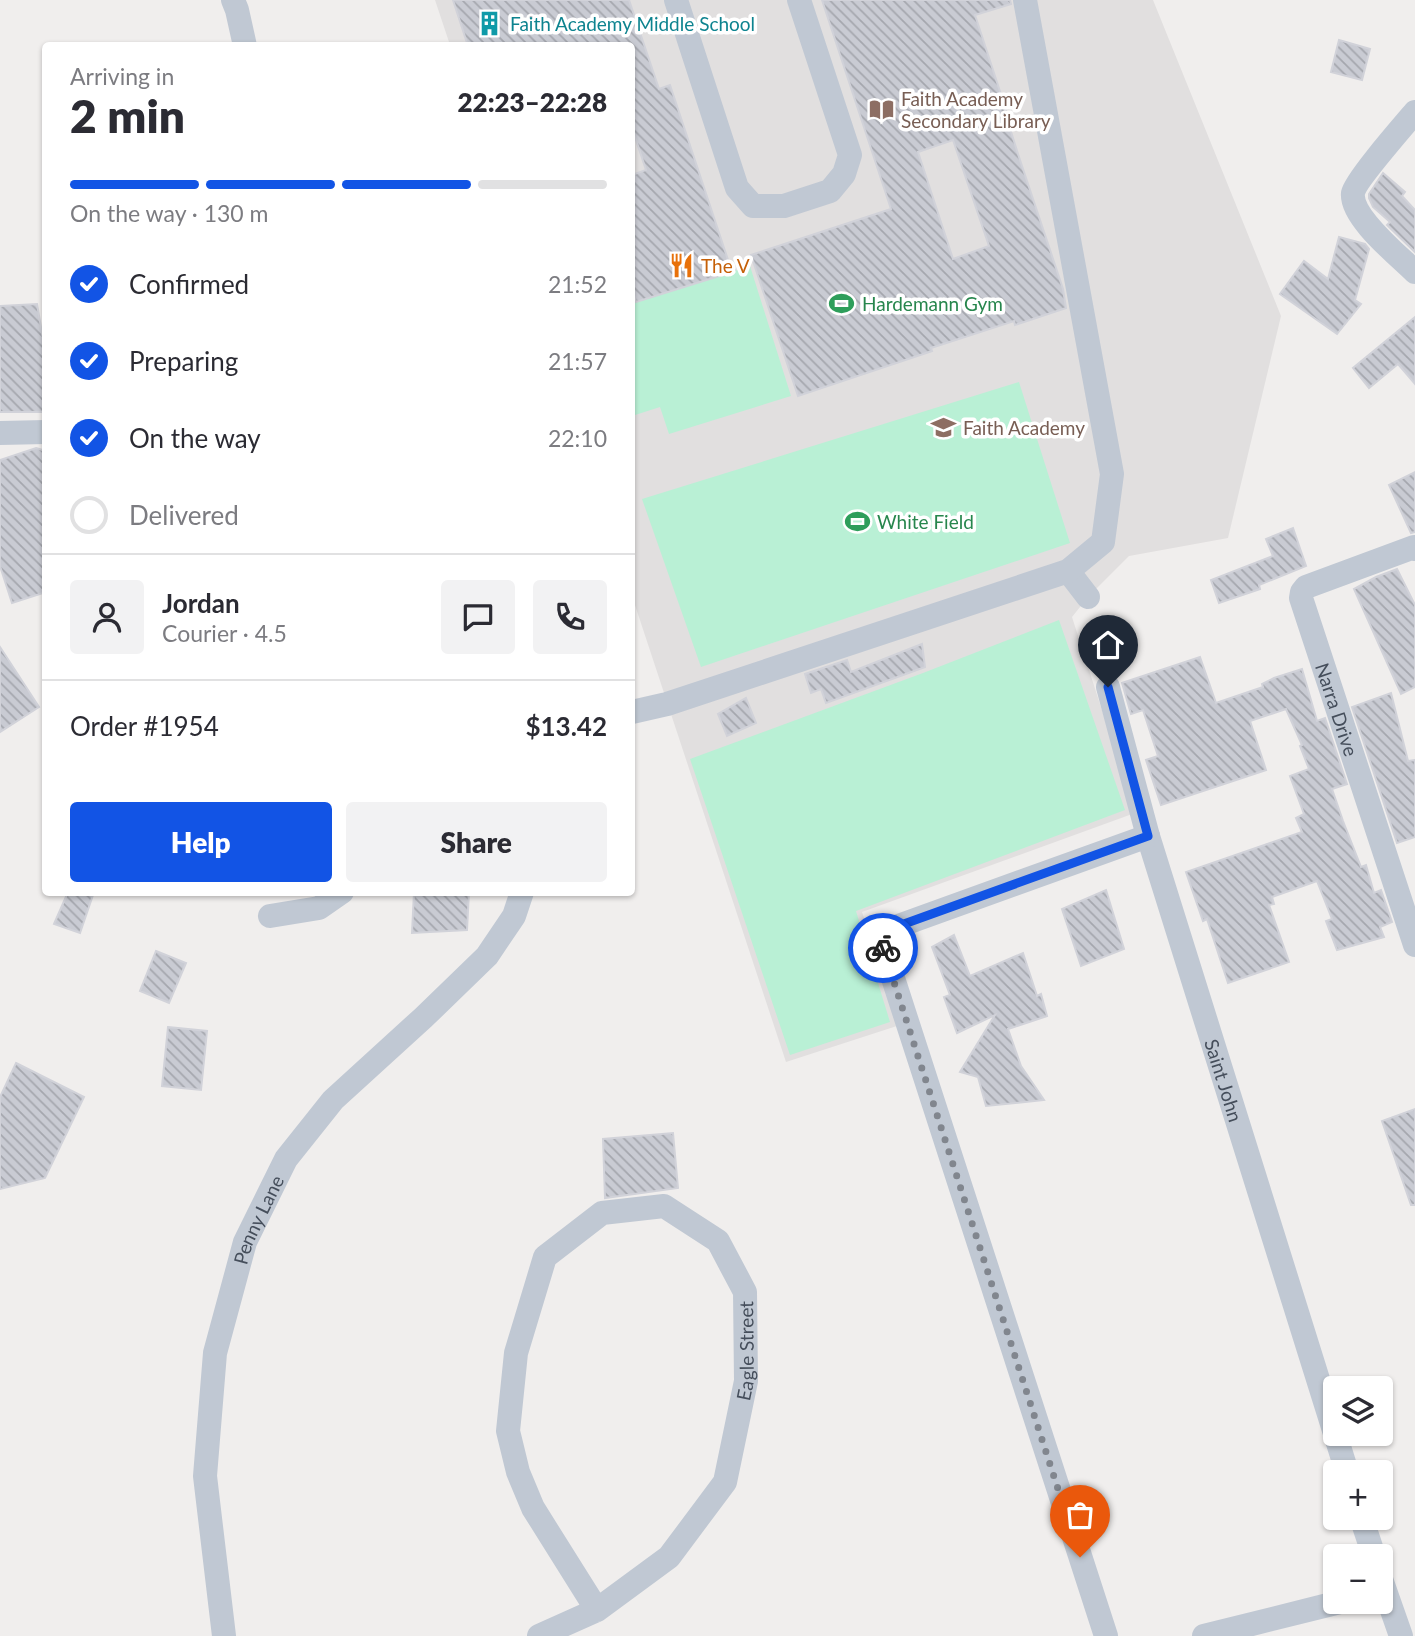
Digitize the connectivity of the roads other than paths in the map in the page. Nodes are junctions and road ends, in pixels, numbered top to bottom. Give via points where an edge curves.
1 (233, 0) edge
2 (676, 0) edge
3 (799, 0) edge
4 (1025, 0) edge
5 (244, 42) edge
6 (1415, 112) edge
7 (1415, 272) edge
8 (42, 432) edge
9 (0, 433) edge
10 (1415, 549) edge
11 (1068, 571) junction
12 (1088, 597) dead end
13 (1108, 687) dead end
14 (635, 711) edge
15 (1148, 836) junction
16 (336, 896) edge
17 (521, 896) edge
18 (270, 916) dead end
19 (1415, 945) edge
20 (1343, 1460) edge
21 (1323, 1606) edge
22 (597, 1610) junction
23 (1392, 1614) edge
24 (224, 1636) edge
25 (539, 1636) edge
26 (1106, 1636) edge
27 (1204, 1636) edge
28 (1401, 1636) edge

1 - 5 street
2 - 3 street via 737,188 753,206 784,206 830,191 844,174 850,155
4 - 11 street via 1112,474 1103,542
6 - 7 street via 1353,192 1363,222
8 - 9 street
10 - 19 street, Narra Drive via 1306,587 1301,598
11 - 12 street
11 - 14 street
13 - 15 street, Saint John
15 - 20 street, Saint John
15 - 26 street via 890,929 881,941
16 - 18 street via 319,908
17 - 24 street, Penny Lane via 514,916 487,956 333,1100 293,1149 245,1242 215,1353 205,1476
21 - 27 street
22 - 22 street, Eagle Street via 533,1508 518,1472 508,1431 516,1353 545,1258 602,1213 664,1206 718,1241 745,1292 746,1381 725,1482 669,1557
22 - 25 street, Eagle Street
23 - 28 street

